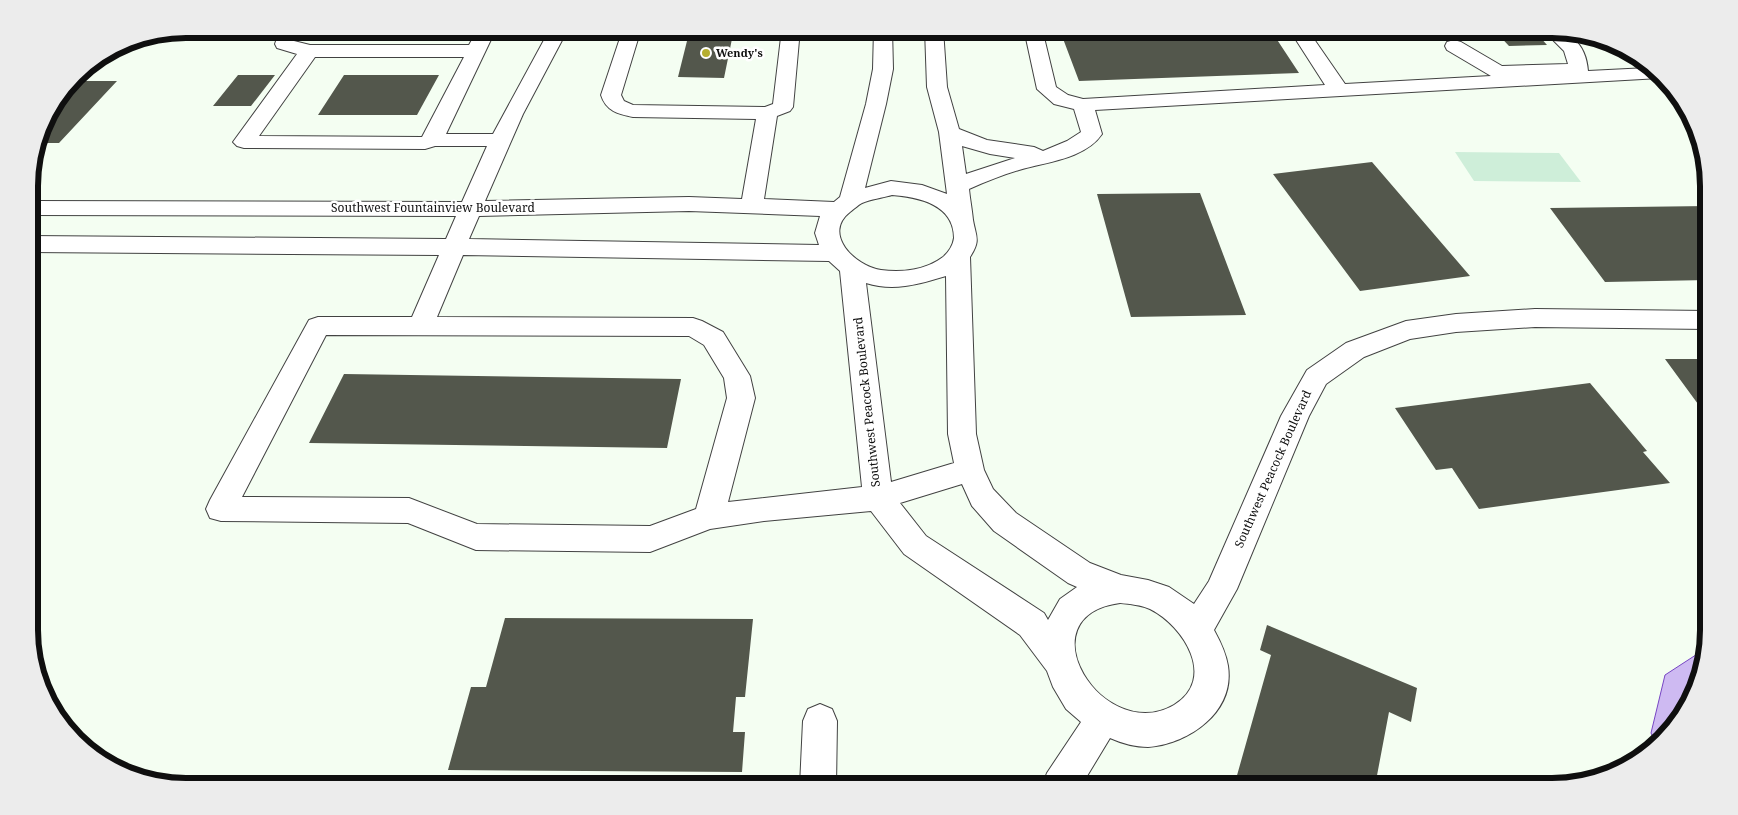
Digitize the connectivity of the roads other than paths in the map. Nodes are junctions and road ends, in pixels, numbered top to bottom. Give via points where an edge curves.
1 (286, 38) edge
2 (482, 38) edge
3 (554, 38) edge
4 (629, 38) edge
5 (790, 38) edge
6 (884, 38) edge
7 (934, 38) edge
8 (1035, 38) edge
9 (1304, 38) edge
10 (1561, 38) edge
11 (1454, 46) dead end
12 (309, 51) junction
13 (476, 51) junction
14 (1650, 74) edge
15 (1339, 91) junction
16 (1083, 105) junction
17 (767, 113) junction
18 (948, 132) junction
19 (432, 140) junction
20 (501, 140) junction
21 (1056, 154) junction
22 (956, 186) junction
23 (844, 204) junction
24 (752, 205) junction
25 (38, 208) edge
26 (55, 208) junction
27 (470, 209) junction
28 (962, 218) junction
29 (38, 228) edge
30 (38, 244) edge
31 (454, 246) junction
32 (958, 257) junction
33 (842, 261) junction
34 (1700, 320) edge
35 (421, 326) junction
36 (970, 470) junction
37 (878, 498) junction
38 (709, 518) junction
39 (1120, 589) junction
40 (1197, 629) junction
41 (1059, 661) junction
42 (1103, 718) junction
43 (820, 721) dead end
44 (1068, 777) edge
45 (818, 778) edge

1 - 12 street via 284,44
2 - 13 street
3 - 20 street
4 - 17 street via 611,96 613,103 620,108 634,111
5 - 17 street via 783,107
6 - 23 street via 883,69 876,104
7 - 18 street via 937,87
8 - 16 street via 1047,89 1061,100
9 - 15 street
10 - 11 street via 1573,49 1579,70 1498,72
12 - 13 street
12 - 19 street via 244,142 425,143
13 - 19 street
14 - 15 street
15 - 16 street
16 - 21 street via 1092,134 1079,146
17 - 24 street
18 - 21 street via 1003,152
18 - 22 street
19 - 20 street
20 - 27 street
21 - 22 street
22 - 28 street
23 - 24 street, Southwest Fountainview Boulevard
23 - 28 street via 869,191 913,190 950,205
23 - 33 street via 828,222 826,238
24 - 27 street, Southwest Fountainview Boulevard
25 - 26 street, Southwest Fountainview Boulevard
26 - 27 street, Southwest Fountainview Boulevard
26 - 29 street
27 - 31 street
28 - 32 street via 967,231
30 - 31 street
31 - 33 street
31 - 35 street
32 - 33 street via 942,269 921,277 897,280 873,277
32 - 36 street via 962,434
33 - 37 street, Southwest Peacock Boulevard
34 - 40 street, Southwest Peacock Boulevard via 1535,318 1456,324 1406,330 1355,350 1316,377 1295,416 1221,589
35 - 38 street via 693,327 714,339 737,376 741,398
35 - 38 street via 318,326 221,509 408,511 476,537 650,539
36 - 37 street
36 - 39 street via 982,497 1005,522 1079,574
37 - 38 street
37 - 41 street, Southwest Peacock Boulevard via 915,545 1032,624
39 - 40 street via 1163,600 1182,612
39 - 41 street via 1097,593 1078,603 1065,618 1058,639
40 - 42 street via 1208,650 1212,672 1208,694 1195,712 1177,725 1153,730 1128,728
41 - 42 street via 1067,683 1082,702
42 - 44 street
43 - 45 street

